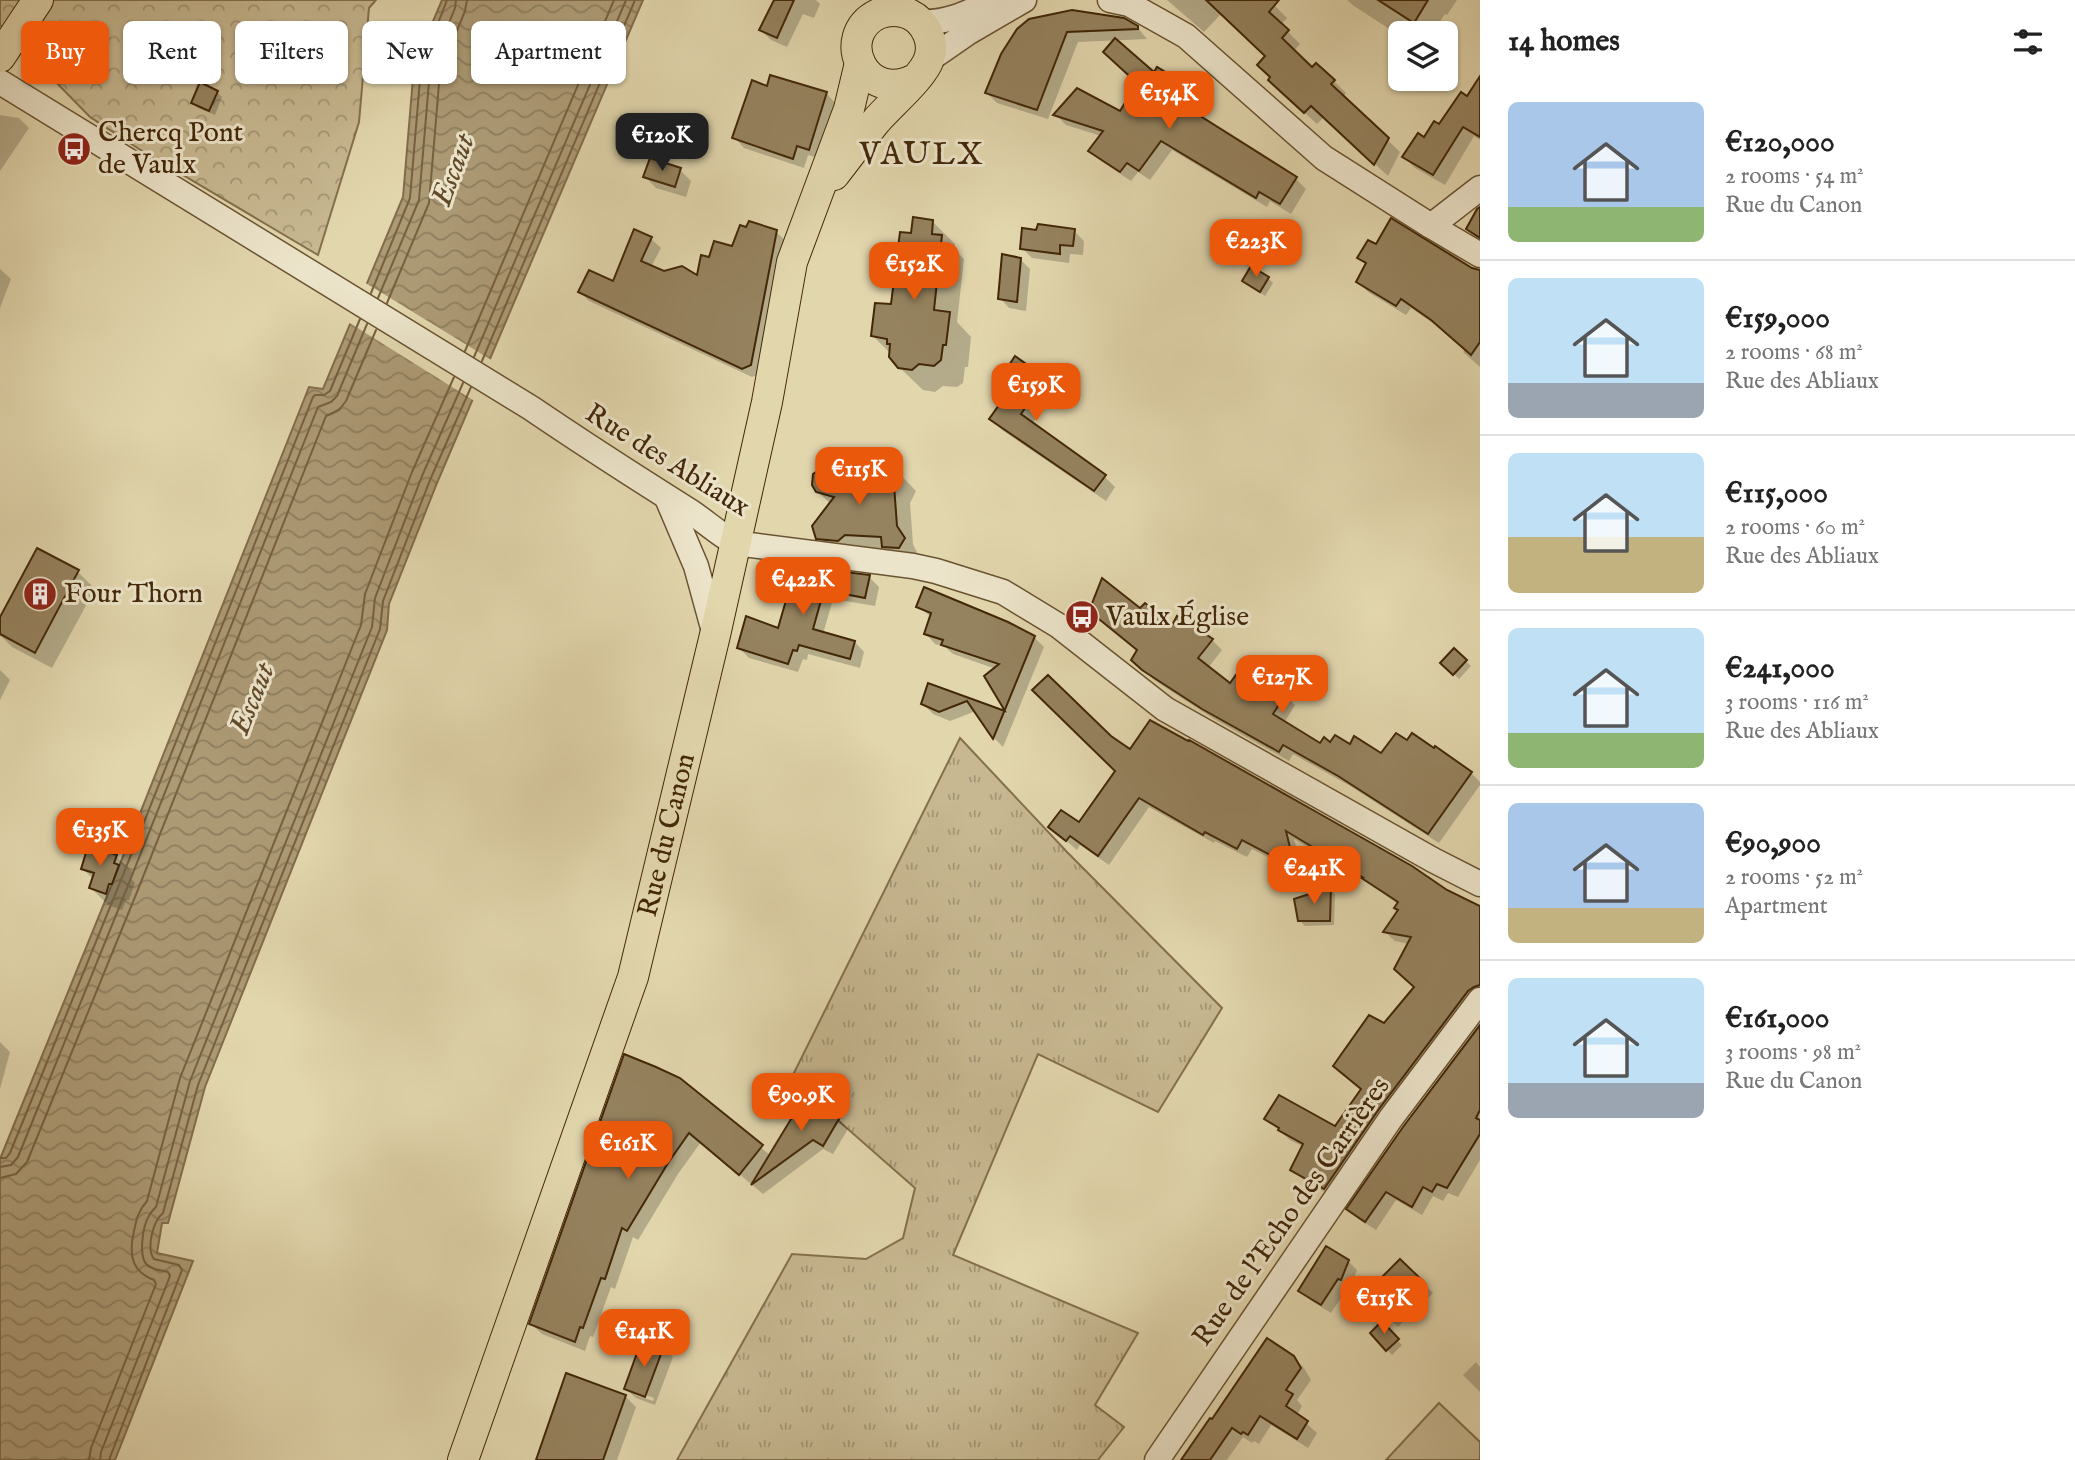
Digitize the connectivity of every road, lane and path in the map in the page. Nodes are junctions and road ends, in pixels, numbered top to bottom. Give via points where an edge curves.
1 (38, 0) edge
2 (995, 0) edge
3 (1024, 0) edge
4 (1110, 0) edge
5 (877, 8) edge
6 (911, 12) edge
7 (0, 57) edge
8 (860, 64) junction
9 (922, 69) junction
10 (0, 82) edge
11 (1480, 188) edge
12 (818, 194) junction
13 (1431, 226) junction
14 (1480, 255) edge
15 (667, 498) junction
16 (736, 543) junction
17 (715, 635) junction
18 (1480, 884) edge
19 (1480, 1000) edge
20 (463, 1460) edge
21 (1157, 1460) edge

1 - 7 main road
2 - 6 street via 931,23
3 - 9 street via 969,32
4 - 13 street via 1129,4 1186,37 1324,158
5 - 6 main road
5 - 8 main road via 860,32
6 - 9 main road via 930,39
8 - 9 main road via 884,84 900,85
8 - 12 main road
9 - 12 main road
10 - 15 street, Rue des Abliaux via 531,408
11 - 13 street
12 - 16 main road, Rue du Canon via 792,262
13 - 14 street
15 - 16 street, Rue des Abliaux
15 - 17 street via 696,566
16 - 17 main road, Rue du Canon
16 - 18 street, Rue des Abliaux via 913,566 1003,592 1059,626 1165,709
17 - 20 main road, Rue du Canon via 633,977
19 - 21 street, Rue de l'Echo des Carrières via 1391,1118

